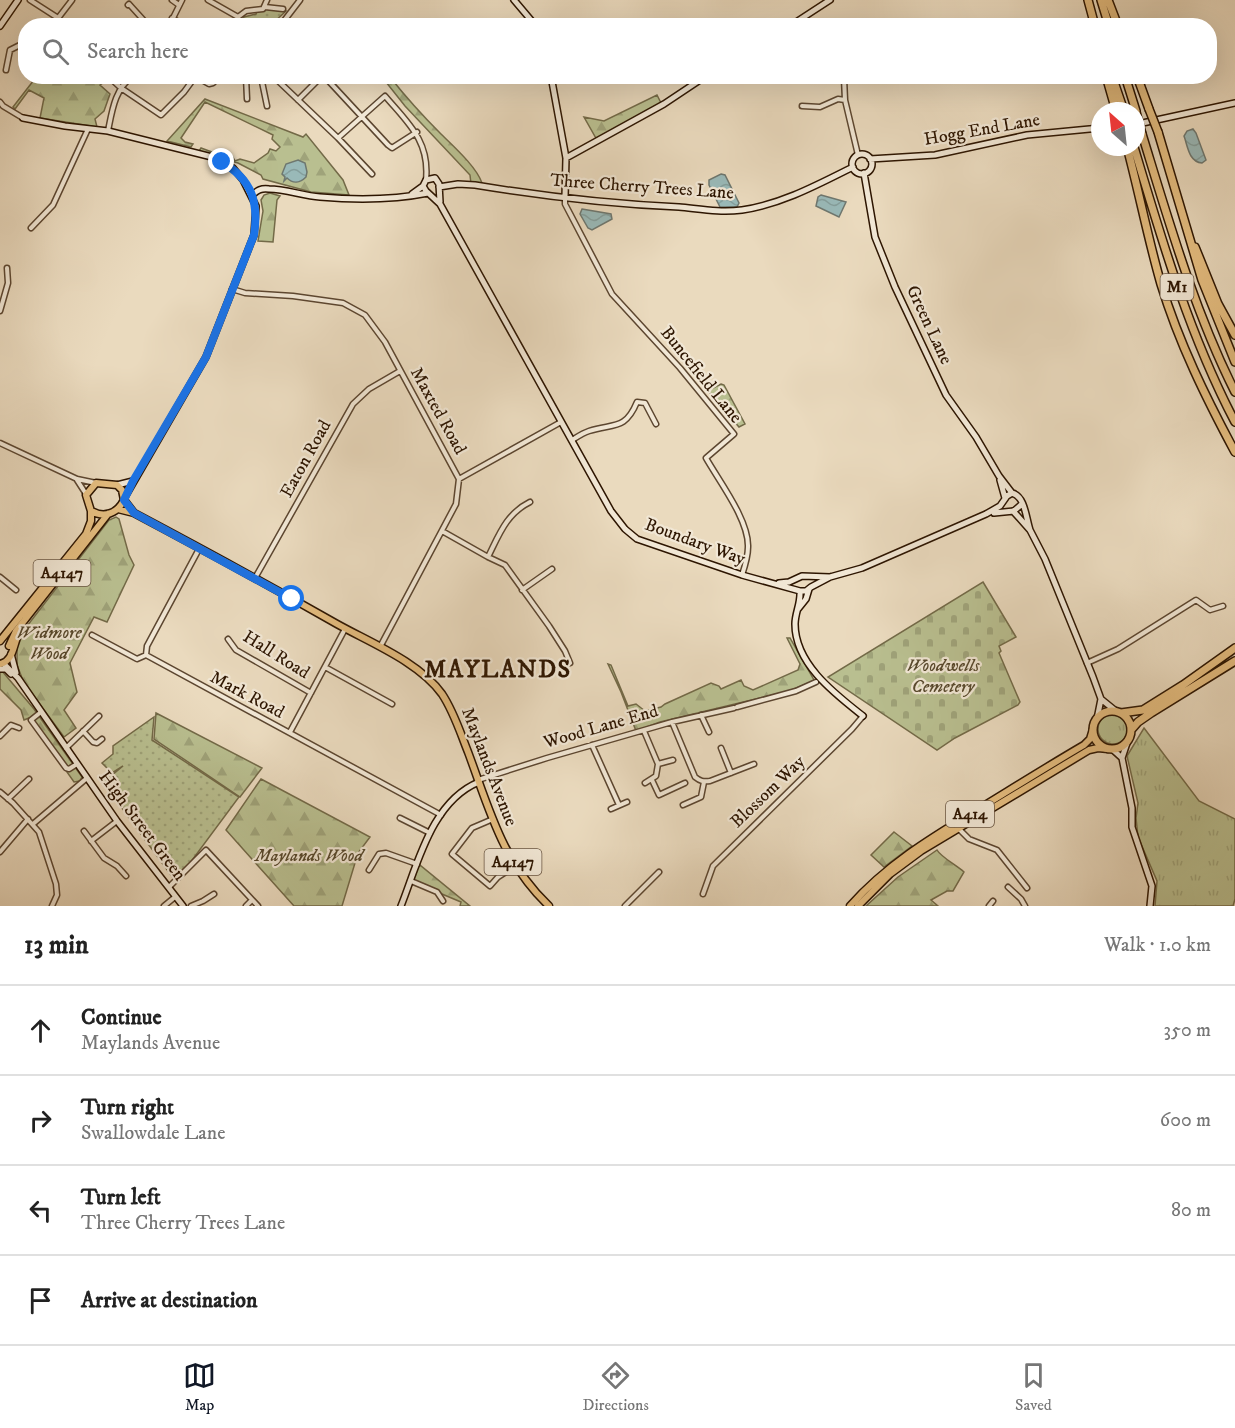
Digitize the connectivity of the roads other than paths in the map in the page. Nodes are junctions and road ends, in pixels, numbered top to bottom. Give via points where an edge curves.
1 (18, 0) edge
2 (30, 0) edge
3 (72, 0) edge
4 (172, 0) edge
5 (208, 0) edge
6 (267, 0) edge
7 (300, 0) edge
8 (514, 0) edge
9 (830, 0) edge
10 (1086, 0) edge
11 (1101, 0) edge
12 (1108, 0) edge
13 (181, 2) edge
14 (129, 3) edge
15 (265, 7) junction
16 (283, 9) dead end
17 (238, 17) joint
18 (58, 18) joint
19 (142, 18) edge
20 (172, 18) edge
21 (286, 18) edge
22 (529, 18) edge
23 (802, 18) edge
24 (1092, 18) edge
25 (1107, 18) edge
26 (1115, 18) edge
27 (0, 26) edge
28 (18, 46) edge
29 (5, 67) dead end
30 (117, 84) edge
31 (125, 84) edge
32 (190, 84) edge
33 (246, 84) edge
34 (262, 84) edge
35 (283, 84) edge
36 (315, 84) edge
37 (331, 84) edge
38 (553, 84) edge
39 (694, 84) edge
40 (844, 84) edge
41 (1110, 84) edge
42 (1115, 84) edge
43 (1127, 84) edge
44 (1140, 84) edge
45 (121, 88) junction
46 (247, 99) dead end
47 (845, 99) junction
48 (298, 100) junction
49 (0, 102) edge
50 (1117, 102) edge
51 (1120, 102) edge
52 (1133, 102) edge
53 (1235, 103) edge
54 (267, 106) dead end
55 (802, 106) dead end
56 (362, 116) junction
57 (23, 118) joint
58 (1145, 122) edge
59 (88, 128) junction
60 (1091, 129) edge
61 (108, 131) junction
62 (417, 132) junction
63 (338, 138) junction
64 (1145, 144) edge
65 (858, 155) junction
66 (1131, 156) edge
67 (1137, 156) edge
68 (566, 158) junction
69 (870, 159) junction
70 (427, 166) junction
71 (853, 167) junction
72 (864, 173) junction
73 (372, 174) dead end
74 (436, 179) junction
75 (424, 183) junction
76 (458, 184) junction
77 (439, 188) junction
78 (429, 193) junction
79 (252, 195) junction
80 (409, 197) junction
81 (565, 197) junction
82 (440, 204) junction
83 (1184, 216) junction
84 (31, 228) dead end
85 (7, 268) dead end
86 (231, 289) junction
87 (0, 311) edge
88 (1235, 335) edge
89 (1235, 362) edge
90 (400, 371) junction
91 (1235, 392) edge
92 (561, 422) junction
93 (1235, 422) edge
94 (656, 424) dead end
95 (572, 440) junction
96 (0, 443) edge
97 (1235, 451) edge
98 (999, 476) junction
99 (77, 479) junction
100 (459, 479) junction
101 (133, 481) junction
102 (96, 483) junction
103 (117, 485) junction
104 (1012, 493) junction
105 (86, 495) junction
106 (125, 499) junction
107 (1004, 500) junction
108 (530, 502) dead end
109 (1022, 504) junction
110 (118, 509) junction
111 (1011, 510) junction
112 (91, 511) junction
113 (134, 513) junction
114 (108, 514) junction
115 (986, 514) junction
116 (1030, 530) junction
117 (442, 531) junction
118 (199, 549) junction
119 (488, 557) junction
120 (552, 569) dead end
121 (742, 575) junction
122 (0, 577) edge
123 (807, 577) junction
124 (830, 577) junction
125 (255, 579) junction
126 (796, 580) junction
127 (775, 583) junction
128 (810, 588) junction
129 (16, 590) dead end
130 (522, 590) junction
131 (799, 590) junction
132 (1223, 606) dead end
133 (797, 610) junction
134 (15, 624) junction
135 (346, 628) junction
136 (0, 633) edge
137 (92, 635) dead end
138 (228, 639) dead end
139 (0, 641) edge
140 (1235, 646) edge
141 (380, 648) junction
142 (10, 651) junction
143 (146, 655) junction
144 (1235, 656) edge
145 (1235, 662) edge
146 (570, 663) dead end
147 (1087, 663) junction
148 (1, 665) edge
149 (326, 667) junction
150 (1216, 672) junction
151 (18, 678) junction
152 (816, 682) dead end
153 (25, 688) junction
154 (311, 693) junction
155 (1101, 699) junction
156 (392, 705) dead end
157 (41, 712) junction
158 (1119, 712) junction
159 (701, 715) junction
160 (99, 716) dead end
161 (863, 716) joint
162 (1097, 719) junction
163 (672, 722) junction
164 (19, 728) dead end
165 (1093, 729) junction
166 (1131, 730) junction
167 (83, 731) junction
168 (644, 731) junction
169 (290, 732) junction
170 (709, 732) dead end
171 (0, 736) edge
172 (102, 739) dead end
173 (1128, 740) junction
174 (592, 745) junction
175 (66, 748) junction
176 (721, 748) dead end
177 (1110, 749) junction
178 (1122, 758) junction
179 (673, 759) dead end
180 (77, 764) junction
181 (658, 764) junction
182 (754, 764) dead end
183 (730, 773) junction
184 (87, 778) junction
185 (29, 779) dead end
186 (652, 780) junction
187 (479, 781) junction
188 (704, 782) junction
189 (645, 783) dead end
190 (685, 783) dead end
191 (0, 792) edge
192 (8, 799) junction
193 (627, 802) dead end
194 (683, 805) dead end
195 (619, 806) junction
196 (611, 809) dead end
197 (441, 815) junction
198 (400, 818) dead end
199 (28, 819) junction
200 (493, 819) junction
201 (117, 821) junction
202 (33, 825) junction
203 (958, 828) junction
204 (84, 831) dead end
205 (431, 833) junction
206 (91, 841) junction
207 (0, 852) edge
208 (417, 864) junction
209 (515, 866) junction
210 (369, 870) dead end
211 (659, 872) dead end
212 (126, 876) dead end
213 (411, 881) junction
214 (1008, 886) dead end
215 (169, 887) junction
216 (1027, 888) dead end
217 (214, 894) dead end
218 (703, 894) dead end
219 (175, 897) junction
220 (252, 900) junction
221 (443, 901) dead end
222 (993, 901) dead end
223 (52, 906) edge
224 (164, 906) edge
225 (183, 906) edge
226 (191, 906) edge
227 (246, 906) edge
228 (258, 906) edge
229 (400, 906) edge
230 (549, 906) edge
231 (625, 906) edge
232 (850, 906) edge
233 (858, 906) edge
234 (989, 906) edge
235 (1025, 906) edge
236 (1150, 906) edge

1 - 27 street
2 - 18 street
3 - 18 street
4 - 13 street
5 - 17 street
6 - 15 street
7 - 21 street
8 - 22 street
9 - 23 street
10 - 24 highway
11 - 25 highway
12 - 26 highway
13 - 20 street
14 - 19 street
15 - 16 street
15 - 17 street via 246,10
28 - 29 street via 10,50
30 - 45 street
31 - 45 street
32 - 45 street via 161,115
33 - 46 street
34 - 54 street
35 - 48 street
36 - 48 street
37 - 56 street
38 - 68 street
39 - 68 street
40 - 47 street
41 - 50 highway
42 - 51 highway
43 - 52 highway, M1
44 - 83 highway, M1, bridge
45 - 61 street
47 - 55 street via 820,107
47 - 65 street
48 - 63 street
49 - 57 street
53 - 58 street
56 - 62 street via 392,148
56 - 62 street via 385,96
56 - 63 street
57 - 59 street
59 - 61 street
59 - 84 street via 53,206
60 - 69 street, Hogg End Lane via 1027,135 934,155
61 - 79 street via 212,157 233,168
62 - 70 street
63 - 73 street
64 - 91 highway, M1, bridge via 1201,317
65 - 69 street
65 - 71 street
66 - 97 highway, M1 via 1161,285 1176,328
67 - 93 highway, M1 via 1189,322
68 - 81 street
69 - 72 street via 870,168
70 - 74 street
70 - 75 street
71 - 72 street
71 - 81 street, Three Cherry Trees Lane via 806,191 741,210 717,212
72 - 98 street, Green Lane via 874,237 888,273 946,395
74 - 75 street, Three Cherry Trees Lane
74 - 76 street, Three Cherry Trees Lane
74 - 77 street
75 - 78 street
75 - 80 street, Three Cherry Trees Lane
76 - 77 street, Three Cherry Trees Lane
76 - 81 street, Three Cherry Trees Lane
77 - 78 street, Three Cherry Trees Lane
77 - 82 street, Boundary Way
78 - 80 street, Three Cherry Trees Lane
78 - 82 street, Boundary Way
79 - 80 street, Three Cherry Trees Lane via 260,189 271,189 320,197
79 - 86 street via 257,215 254,235
81 - 121 street, Buncefield Lane via 565,204 612,294 734,434 706,458 747,535
82 - 92 street, Boundary Way
83 - 88 highway, M1 via 1218,304
83 - 89 highway, M1 via 1207,295
85 - 87 street via 8,284
86 - 90 street, Maxted Road via 343,303 372,323
86 - 101 street via 206,357
90 - 100 street, Maxted Road
90 - 125 street, Eaton Road via 369,389 353,404
92 - 95 street, Boundary Way
92 - 100 street
94 - 95 street via 645,403 637,402 620,424 588,431
95 - 121 street, Boundary Way via 611,511 637,539
96 - 99 street
98 - 104 street, Green Lane
98 - 107 street, Green Lane
99 - 102 street
99 - 105 street
100 - 117 street, Maxted Road via 456,504
101 - 103 street
101 - 106 street
102 - 103 main road
102 - 105 main road
103 - 106 main road
104 - 107 street
104 - 109 street via 1020,496
105 - 112 main road
106 - 110 main road
106 - 113 main road, Maylands Avenue / A4147
107 - 111 street
107 - 115 street
108 - 119 street via 506,521
109 - 111 street
109 - 116 street
110 - 113 main road, Maylands Avenue / A4147
110 - 114 main road
111 - 115 street
111 - 116 street
112 - 114 main road
112 - 134 main road, A4147 via 86,534
113 - 118 main road, Maylands Avenue / A4147
114 - 142 main road, A4147 via 16,631
115 - 124 street via 862,568
116 - 147 street
117 - 119 street
117 - 141 street, Maxted Road
118 - 125 main road, Maylands Avenue / A4147
118 - 143 street via 147,646
119 - 130 street via 505,565
120 - 130 street
121 - 127 street, Boundary Way
122 - 129 street
123 - 124 street
123 - 126 street
123 - 128 street
124 - 128 street
125 - 135 main road, Maylands Avenue / A4147
126 - 127 street, Boundary Way
126 - 131 street
127 - 131 street, Boundary Way
128 - 131 street
128 - 133 street
130 - 146 street
131 - 133 street
132 - 147 street via 1210,610 1196,600 1118,649
133 - 161 street via 797,637 813,669
134 - 136 main road, A4147
134 - 139 main road, A4147
135 - 141 main road, Maylands Avenue / A4147
135 - 149 street
137 - 143 street, Mark Road via 137,659
138 - 154 street, Hall Road via 236,650
139 - 142 main road
140 - 158 highway via 1143,710
141 - 187 main road, Maylands Avenue / A4147 via 414,666 442,694 458,723
142 - 148 main road via 8,660
142 - 151 street, High Street Green
143 - 169 street, Mark Road
144 - 150 highway
145 - 150 highway
147 - 155 street
148 - 151 street, High Street Green
148 - 153 street, High Street Green
149 - 154 street
149 - 156 street
150 - 166 highway
151 - 153 street, High Street Green
152 - 159 street, Wood Lane End via 796,691
153 - 157 street, High Street Green
154 - 169 street
155 - 158 street
155 - 162 street
157 - 175 street, High Street Green
157 - 180 street, High Street Green via 31,720 66,768
158 - 162 highway via 1106,712
158 - 166 highway via 1130,722
159 - 163 street, Wood Lane End
159 - 170 street
160 - 167 street
161 - 218 street, Blossom Way via 712,866
162 - 165 highway
163 - 168 street, Wood Lane End
163 - 188 street via 695,777
164 - 171 street via 11,725
165 - 177 highway via 1099,744
165 - 232 main road, A414 via 1084,745 905,855
166 - 173 highway
167 - 172 street via 93,742
167 - 175 street
168 - 174 street, Wood Lane End
168 - 181 street
169 - 197 street, Mark Road
173 - 177 highway
173 - 178 street
174 - 187 street, Wood Lane End
174 - 195 street
175 - 180 street, High Street Green
176 - 183 street
177 - 178 street
177 - 203 main road, A414 via 1089,750
178 - 236 street via 1132,827 1152,886
179 - 181 street
180 - 184 street, High Street Green
181 - 186 street
182 - 183 street
183 - 188 street
184 - 201 street, High Street Green
184 - 202 street
185 - 192 street
186 - 189 street
186 - 190 street via 659,795
187 - 197 street, Wood Lane End via 455,798
187 - 200 main road, Maylands Avenue / A4147
188 - 194 street via 700,797
191 - 192 street
192 - 199 street
193 - 195 street
195 - 196 street
197 - 205 street, Wood Lane End
198 - 205 street
199 - 202 street
199 - 207 street
200 - 209 main road, Maylands Avenue / A4147
200 - 209 street via 472,828 452,854 490,886
201 - 206 street
201 - 215 street, High Street Green
202 - 223 street via 39,832 56,884
203 - 216 street via 969,839 997,850
203 - 233 main road, A414 via 890,874
204 - 206 street
205 - 208 street, Wood Lane End
206 - 212 street
208 - 210 street via 386,853 379,854
208 - 213 street, Wood Lane End
209 - 230 main road, Maylands Avenue / A4147
211 - 231 street
213 - 221 street via 437,892
213 - 229 street, Wood Lane End
214 - 235 street
215 - 219 street, High Street Green
215 - 220 street via 206,850
217 - 226 street
219 - 224 street
219 - 225 street, High Street Green
220 - 227 street
220 - 228 street
222 - 234 street

